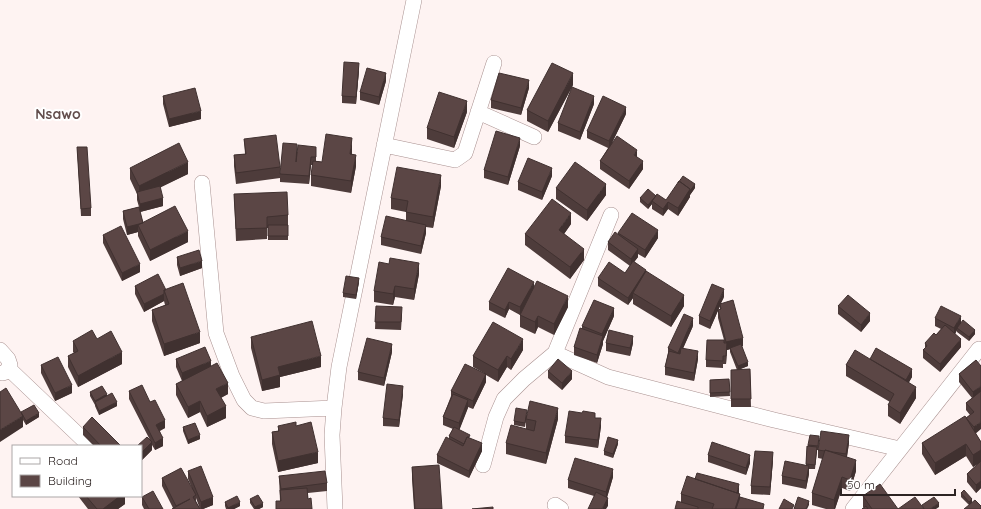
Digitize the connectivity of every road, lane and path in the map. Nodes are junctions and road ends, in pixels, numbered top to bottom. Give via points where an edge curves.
1 (414, 0) edge
2 (494, 63) dead end
3 (478, 112) junction
4 (534, 137) dead end
5 (384, 145) junction
6 (202, 183) dead end
7 (611, 215) dead end
8 (0, 350) edge
9 (979, 350) dead end
10 (555, 353) junction
11 (4, 371) edge
12 (334, 408) junction
13 (89, 445) edge
14 (900, 450) junction
15 (483, 465) dead end
16 (335, 509) edge
17 (853, 509) edge

1 - 5 street
2 - 3 street
3 - 4 street
3 - 5 street via 465,153 455,160
5 - 12 street via 339,367
6 - 12 street via 216,333 244,400 252,408 264,411
7 - 10 street
8 - 11 street via 10,365
9 - 14 street
10 - 14 street via 608,377
10 - 15 street via 504,399 496,417
11 - 13 street
12 - 16 street via 332,435
14 - 17 street

